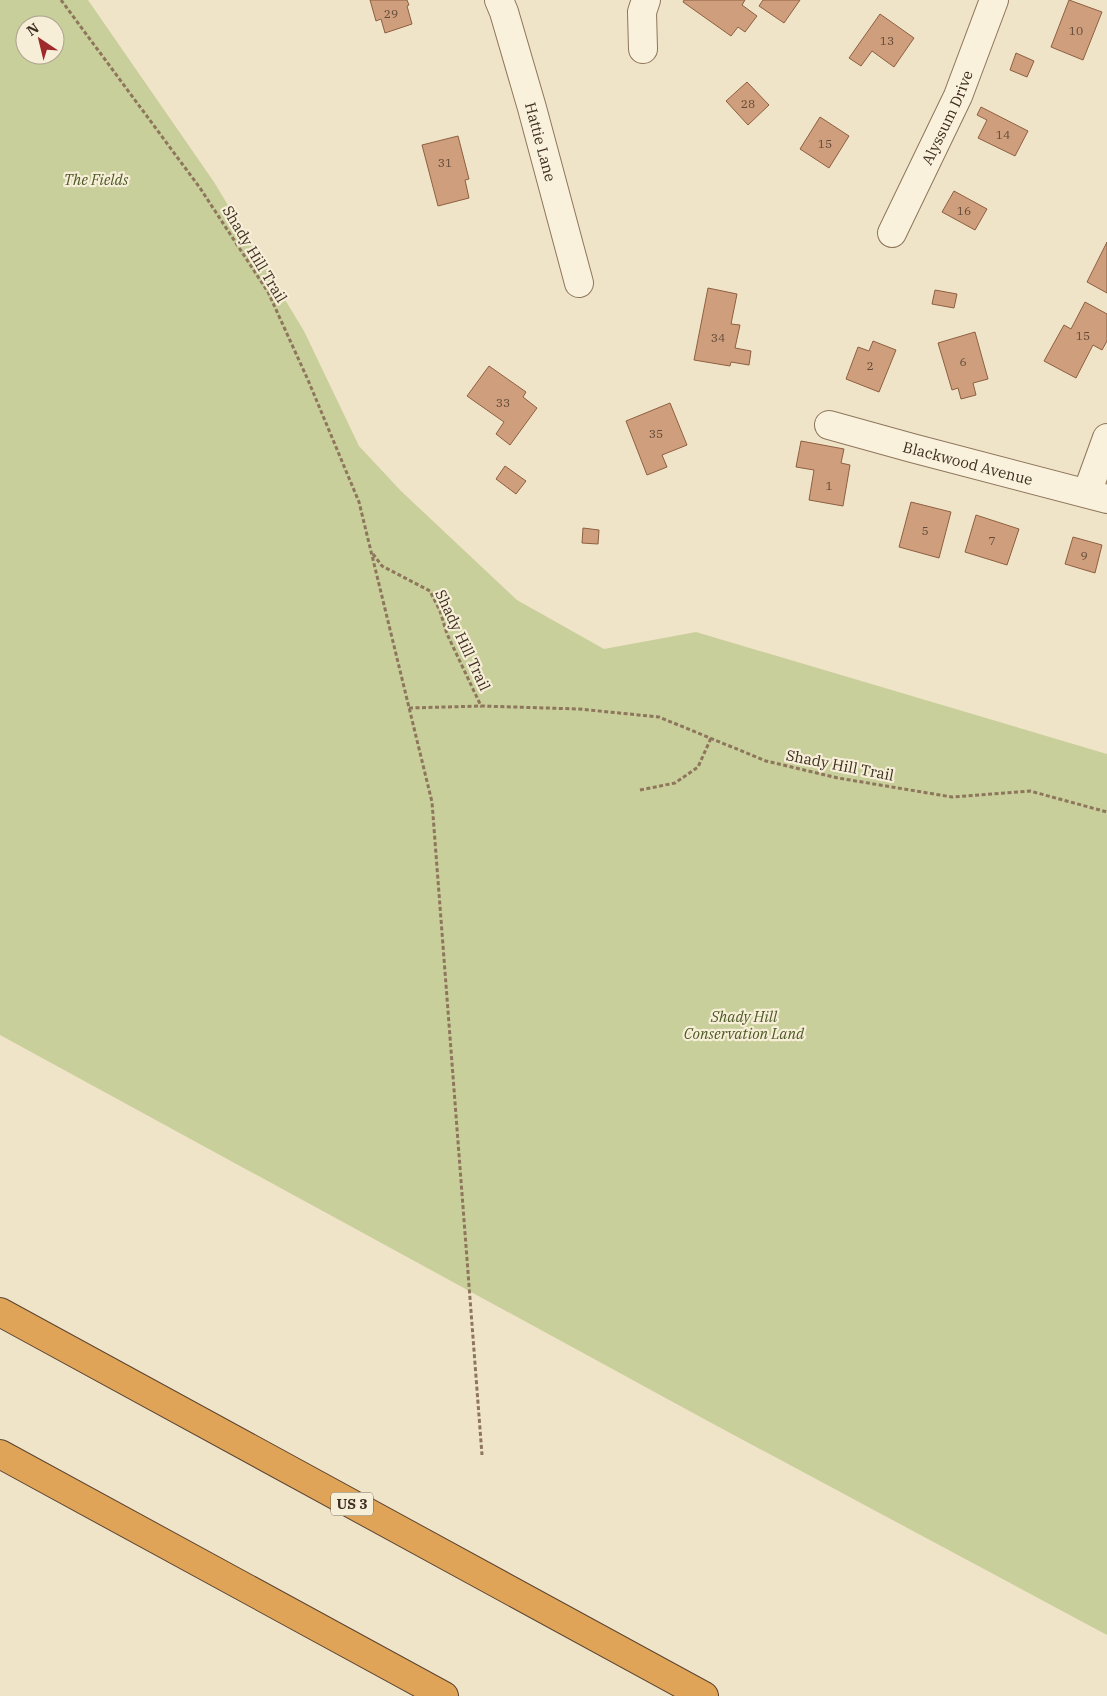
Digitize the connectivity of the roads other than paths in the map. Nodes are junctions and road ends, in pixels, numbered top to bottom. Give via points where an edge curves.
1 (499, 0) edge
2 (646, 0) edge
3 (994, 0) edge
4 (643, 49) dead end
5 (892, 233) dead end
6 (579, 283) dead end
7 (829, 425) dead end
8 (1107, 438) edge
9 (1097, 496) edge
10 (0, 1312) edge
11 (0, 1454) edge
12 (444, 1696) edge
13 (704, 1696) edge

1 - 6 street, Hattie Lane
2 - 4 street via 642,12
3 - 5 street, Alyssum Drive via 958,96
7 - 9 street, Blackwood Avenue
8 - 9 street
10 - 13 highway, US 3
11 - 12 highway

